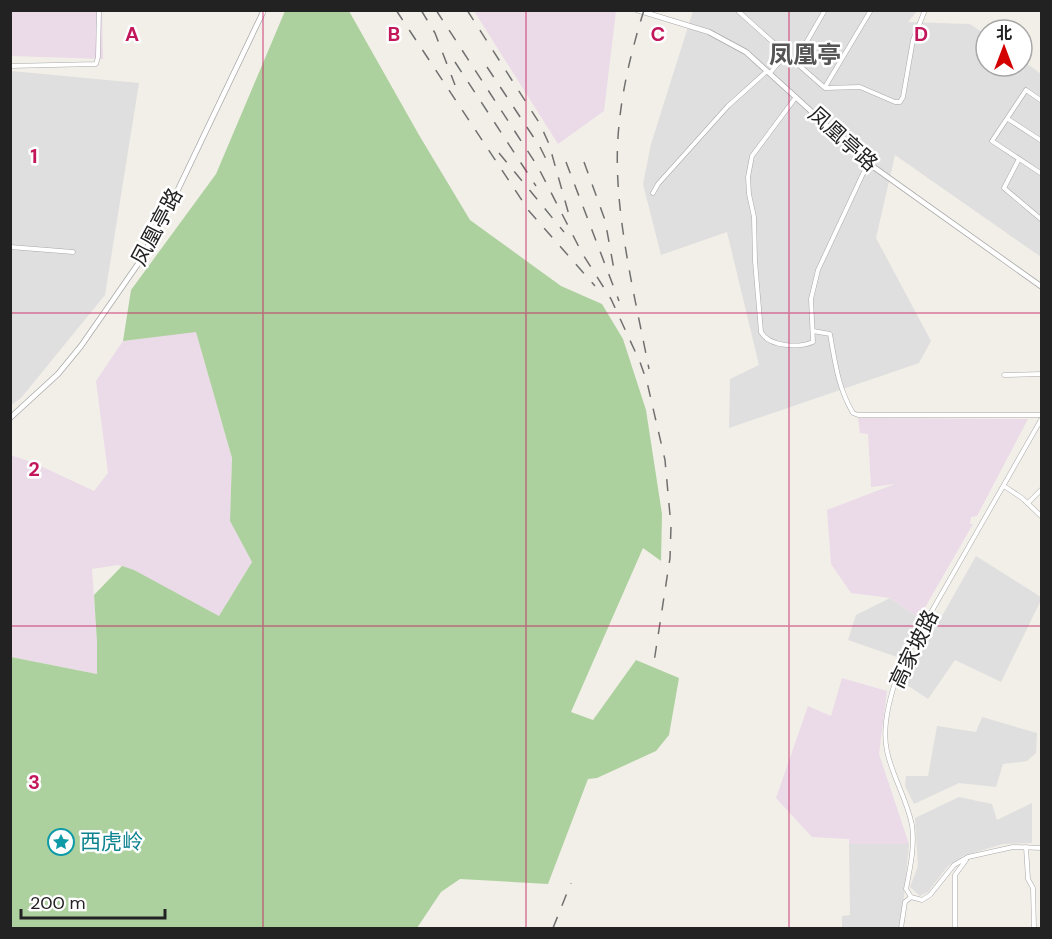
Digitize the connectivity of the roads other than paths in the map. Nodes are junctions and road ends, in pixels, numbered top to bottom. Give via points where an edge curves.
1 (99, 10) edge
2 (264, 10) edge
3 (637, 10) edge
4 (737, 10) edge
5 (825, 10) edge
6 (871, 10) edge
7 (925, 10) edge
8 (786, 54) junction
9 (795, 62) junction
10 (10, 66) edge
11 (768, 72) junction
12 (825, 88) junction
13 (796, 97) junction
14 (1041, 101) edge
15 (1008, 119) junction
16 (1041, 141) edge
17 (1019, 159) junction
18 (868, 163) junction
19 (1041, 174) edge
20 (653, 193) dead end
21 (1041, 220) edge
22 (10, 247) edge
23 (73, 252) dead end
24 (1041, 287) edge
25 (813, 331) junction
26 (1041, 374) edge
27 (1004, 375) dead end
28 (1041, 417) edge
29 (10, 418) edge
30 (1004, 486) dead end
31 (1041, 489) edge
32 (1028, 503) junction
33 (1041, 518) edge
34 (1026, 847) junction
35 (1041, 848) edge
36 (968, 857) junction
37 (911, 897) junction
38 (901, 928) edge
39 (955, 928) edge
40 (1035, 928) edge

1 - 10 street via 96,64
2 - 29 street, 凤凰亭路 via 138,264 58,374
3 - 11 street, 凤凰亭路 via 709,32 746,52
4 - 8 street
5 - 9 street
6 - 12 street
7 - 12 street via 913,40 900,102 860,87
8 - 9 street
8 - 11 street
9 - 12 street
11 - 13 street, 凤凰亭路
11 - 20 street via 728,106
13 - 18 street, 凤凰亭路
13 - 25 street via 752,156 749,194 762,336 781,344 804,346 813,342
14 - 15 street via 1026,90
15 - 16 street
15 - 17 street via 992,141
17 - 19 street
17 - 21 street via 1004,188
18 - 24 street, 凤凰亭路
18 - 25 street via 818,270 811,299
22 - 23 street
25 - 28 street via 830,334 844,397 858,415
26 - 27 street
28 - 37 street, 高家坡路 via 901,665 892,689 887,750 912,826 906,889
30 - 32 street
31 - 32 street
32 - 33 street
34 - 35 street
34 - 36 street
34 - 40 street via 1028,879 1034,888
36 - 37 street via 954,865 930,895 922,900
36 - 39 street via 955,875
37 - 38 street via 905,902

